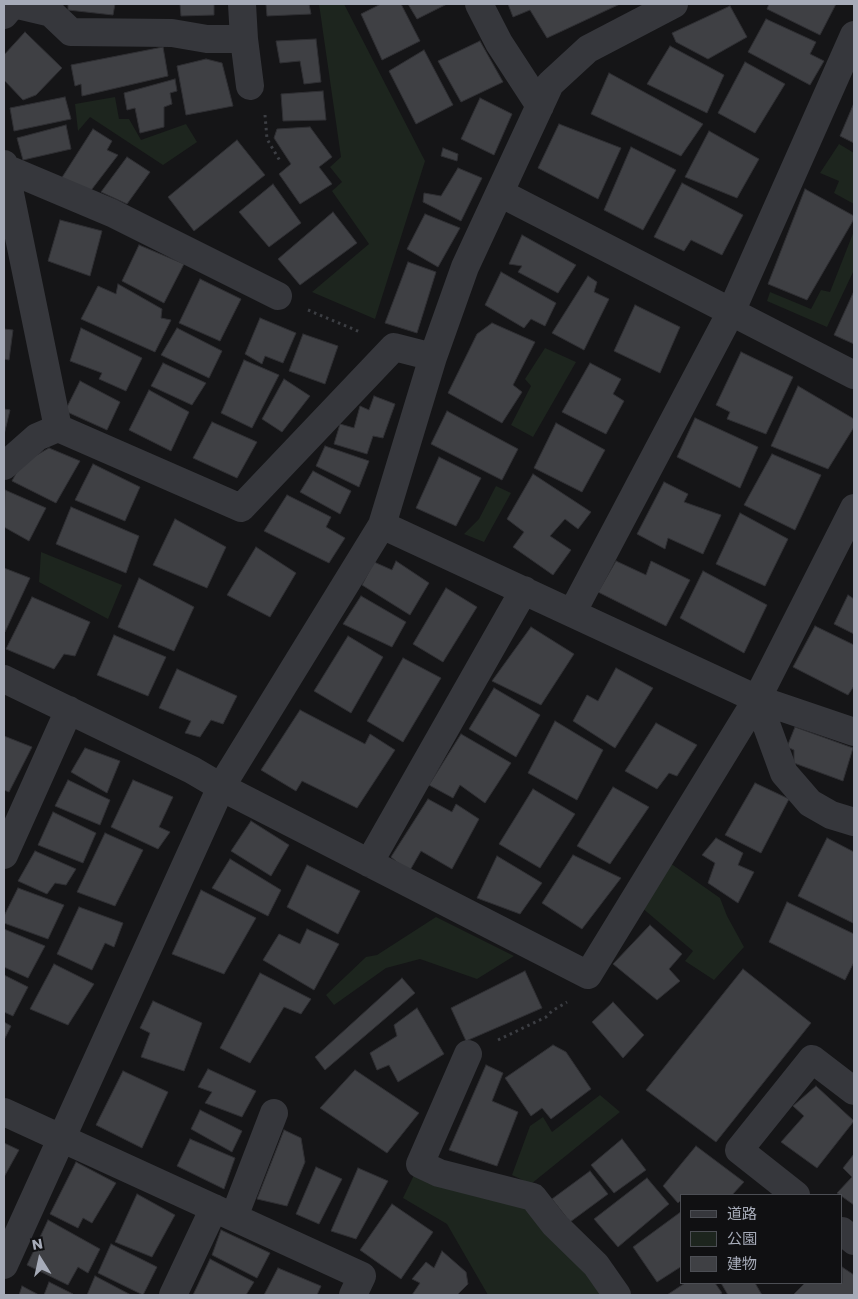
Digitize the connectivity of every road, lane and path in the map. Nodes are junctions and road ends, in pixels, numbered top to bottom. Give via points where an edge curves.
1 (242, 4) edge
2 (479, 4) edge
3 (674, 4) edge
4 (45, 7) edge
5 (4, 15) edge
6 (854, 35) edge
7 (244, 39) junction
8 (250, 86) dead end
9 (540, 106) junction
10 (266, 118) dead end
11 (280, 162) dead end
12 (4, 166) edge
13 (500, 193) junction
14 (278, 296) joint
15 (731, 312) junction
16 (386, 343) junction
17 (433, 357) junction
18 (854, 375) edge
19 (58, 428) junction
20 (4, 466) edge
21 (854, 508) edge
22 (382, 525) junction
23 (524, 590) junction
24 (572, 613) junction
25 (4, 678) edge
26 (757, 699) junction
27 (70, 710) junction
28 (854, 732) edge
29 (221, 788) junction
30 (854, 822) edge
31 (4, 855) edge
32 (369, 863) junction
33 (588, 975) junction
34 (468, 1054) joint
35 (854, 1091) edge
36 (4, 1112) edge
37 (274, 1113) dead end
38 (61, 1138) junction
39 (795, 1194) edge
40 (224, 1212) junction
41 (843, 1232) edge
42 (854, 1241) edge
43 (4, 1265) edge
44 (613, 1288) edge
45 (173, 1295) edge
46 (353, 1295) edge

1 - 7 street
2 - 9 street via 499,44
3 - 9 street via 588,49 550,84
4 - 5 street via 13,4
4 - 7 street via 71,32 172,33
6 - 15 street
7 - 8 street
9 - 13 street
10 - 11 path via 267,139
12 - 14 street via 112,214
12 - 19 street
13 - 15 street
13 - 17 street via 465,267
14 - 16 path
15 - 18 street
15 - 24 street
16 - 17 street
16 - 19 street via 241,508
17 - 22 street
19 - 20 street via 37,437
21 - 26 street
22 - 23 street
22 - 29 street
23 - 24 street
23 - 32 street
24 - 26 street
25 - 27 street
26 - 28 street
26 - 30 street via 784,773 810,803 831,815
26 - 33 street
27 - 29 street via 192,770
27 - 31 street
29 - 32 street
29 - 38 street
32 - 33 street
33 - 34 path via 587,990 546,1017
34 - 44 street via 420,1164 439,1173 533,1197
35 - 39 street via 812,1059 739,1150
36 - 38 street
37 - 40 street
38 - 40 street
38 - 43 street
40 - 45 street
40 - 46 street via 362,1276
41 - 42 street

